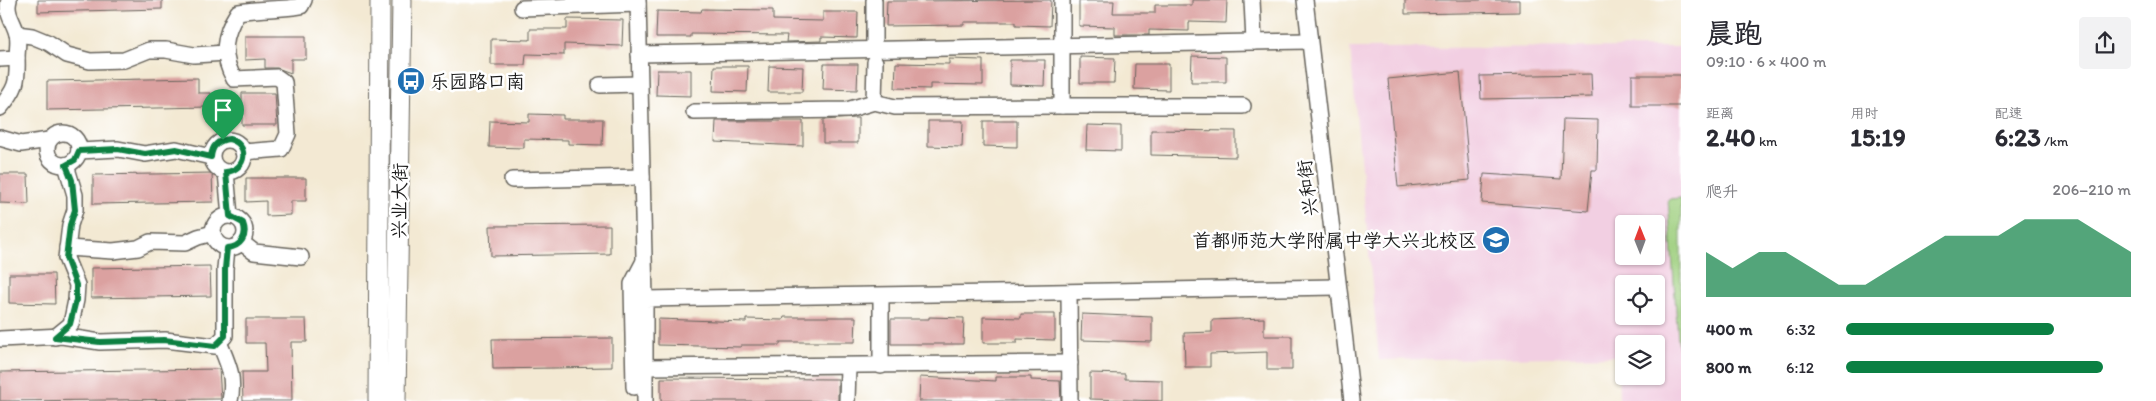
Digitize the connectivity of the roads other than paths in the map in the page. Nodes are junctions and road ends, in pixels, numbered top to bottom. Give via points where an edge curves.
1 (9, 0) edge
2 (304, 0) edge
3 (380, 0) edge
4 (402, 0) edge
5 (874, 0) edge
6 (1062, 0) edge
7 (1252, 0) edge
8 (1305, 0) edge
9 (638, 2) edge
10 (522, 8) dead end
11 (17, 34) junction
12 (1310, 41) junction
13 (1254, 42) junction
14 (1062, 45) junction
15 (226, 53) junction
16 (639, 54) junction
17 (874, 56) junction
18 (17, 58) junction
19 (0, 59) edge
20 (600, 84) dead end
21 (639, 84) junction
22 (874, 102) junction
23 (1062, 106) junction
24 (1243, 106) dead end
25 (0, 108) edge
26 (694, 112) dead end
27 (0, 138) edge
28 (49, 140) junction
29 (79, 151) junction
30 (243, 152) junction
31 (211, 157) junction
32 (66, 165) junction
33 (226, 172) junction
34 (642, 177) junction
35 (512, 180) dead end
36 (230, 216) junction
37 (212, 234) junction
38 (234, 245) junction
39 (67, 248) junction
40 (301, 257) dead end
41 (644, 262) junction
42 (1338, 287) junction
43 (1069, 293) junction
44 (881, 296) junction
45 (645, 299) junction
46 (72, 321) junction
47 (55, 337) junction
48 (0, 339) edge
49 (89, 341) junction
50 (219, 342) junction
51 (1070, 363) junction
52 (881, 366) junction
53 (848, 367) junction
54 (645, 368) junction
55 (634, 388) dead end
56 (230, 401) edge
57 (378, 401) edge
58 (396, 401) edge
59 (645, 401) edge
60 (848, 401) edge
61 (1070, 401) edge
62 (1352, 401) edge

1 - 11 street via 7,6
2 - 15 street via 301,6 238,12 228,27
3 - 57 main road, 兴业大街
4 - 58 main road, 兴业大街
5 - 17 street
6 - 14 street
7 - 13 street
8 - 12 street, 兴和街
9 - 10 street
9 - 16 street
11 - 15 street via 32,36 67,55 90,61 124,60 149,50 194,55
11 - 18 street
12 - 13 street
12 - 42 street, 兴和街
13 - 14 street
14 - 17 street
14 - 23 street
15 - 30 street via 228,69 234,79 277,77 284,82 288,134 281,149
16 - 17 street
16 - 21 street
17 - 22 street
18 - 19 street
18 - 25 street via 14,91
20 - 21 street
21 - 34 street
22 - 23 street via 895,107
22 - 26 street via 847,110
23 - 24 street
27 - 28 street via 20,144
28 - 29 street via 58,134 69,134 77,141
28 - 32 street via 48,156 56,164
29 - 31 street via 118,149 145,154 176,149
29 - 32 street via 75,160
30 - 31 street via 234,140 223,140 214,146
30 - 33 street via 240,166
31 - 33 street via 216,167
32 - 39 street via 72,180 75,210
33 - 36 street
34 - 35 street
34 - 41 street
36 - 37 street via 219,219
36 - 38 street via 245,228 245,233
37 - 38 street via 217,244
37 - 39 street via 185,243 150,242 138,248 113,251
38 - 40 street via 254,252
38 - 50 street via 225,269 225,336
39 - 46 street via 66,258 76,285
41 - 45 street
41 - 55 street via 632,284
42 - 43 street
42 - 62 street, 兴和街
43 - 44 street
43 - 51 street
44 - 45 street
44 - 52 street
45 - 54 street
46 - 47 street
46 - 49 street via 87,331
47 - 48 street
47 - 49 street
49 - 50 street via 164,340 215,346
50 - 56 street via 232,378
51 - 52 street
51 - 61 street
52 - 53 street
53 - 54 street
53 - 60 street
54 - 59 street

